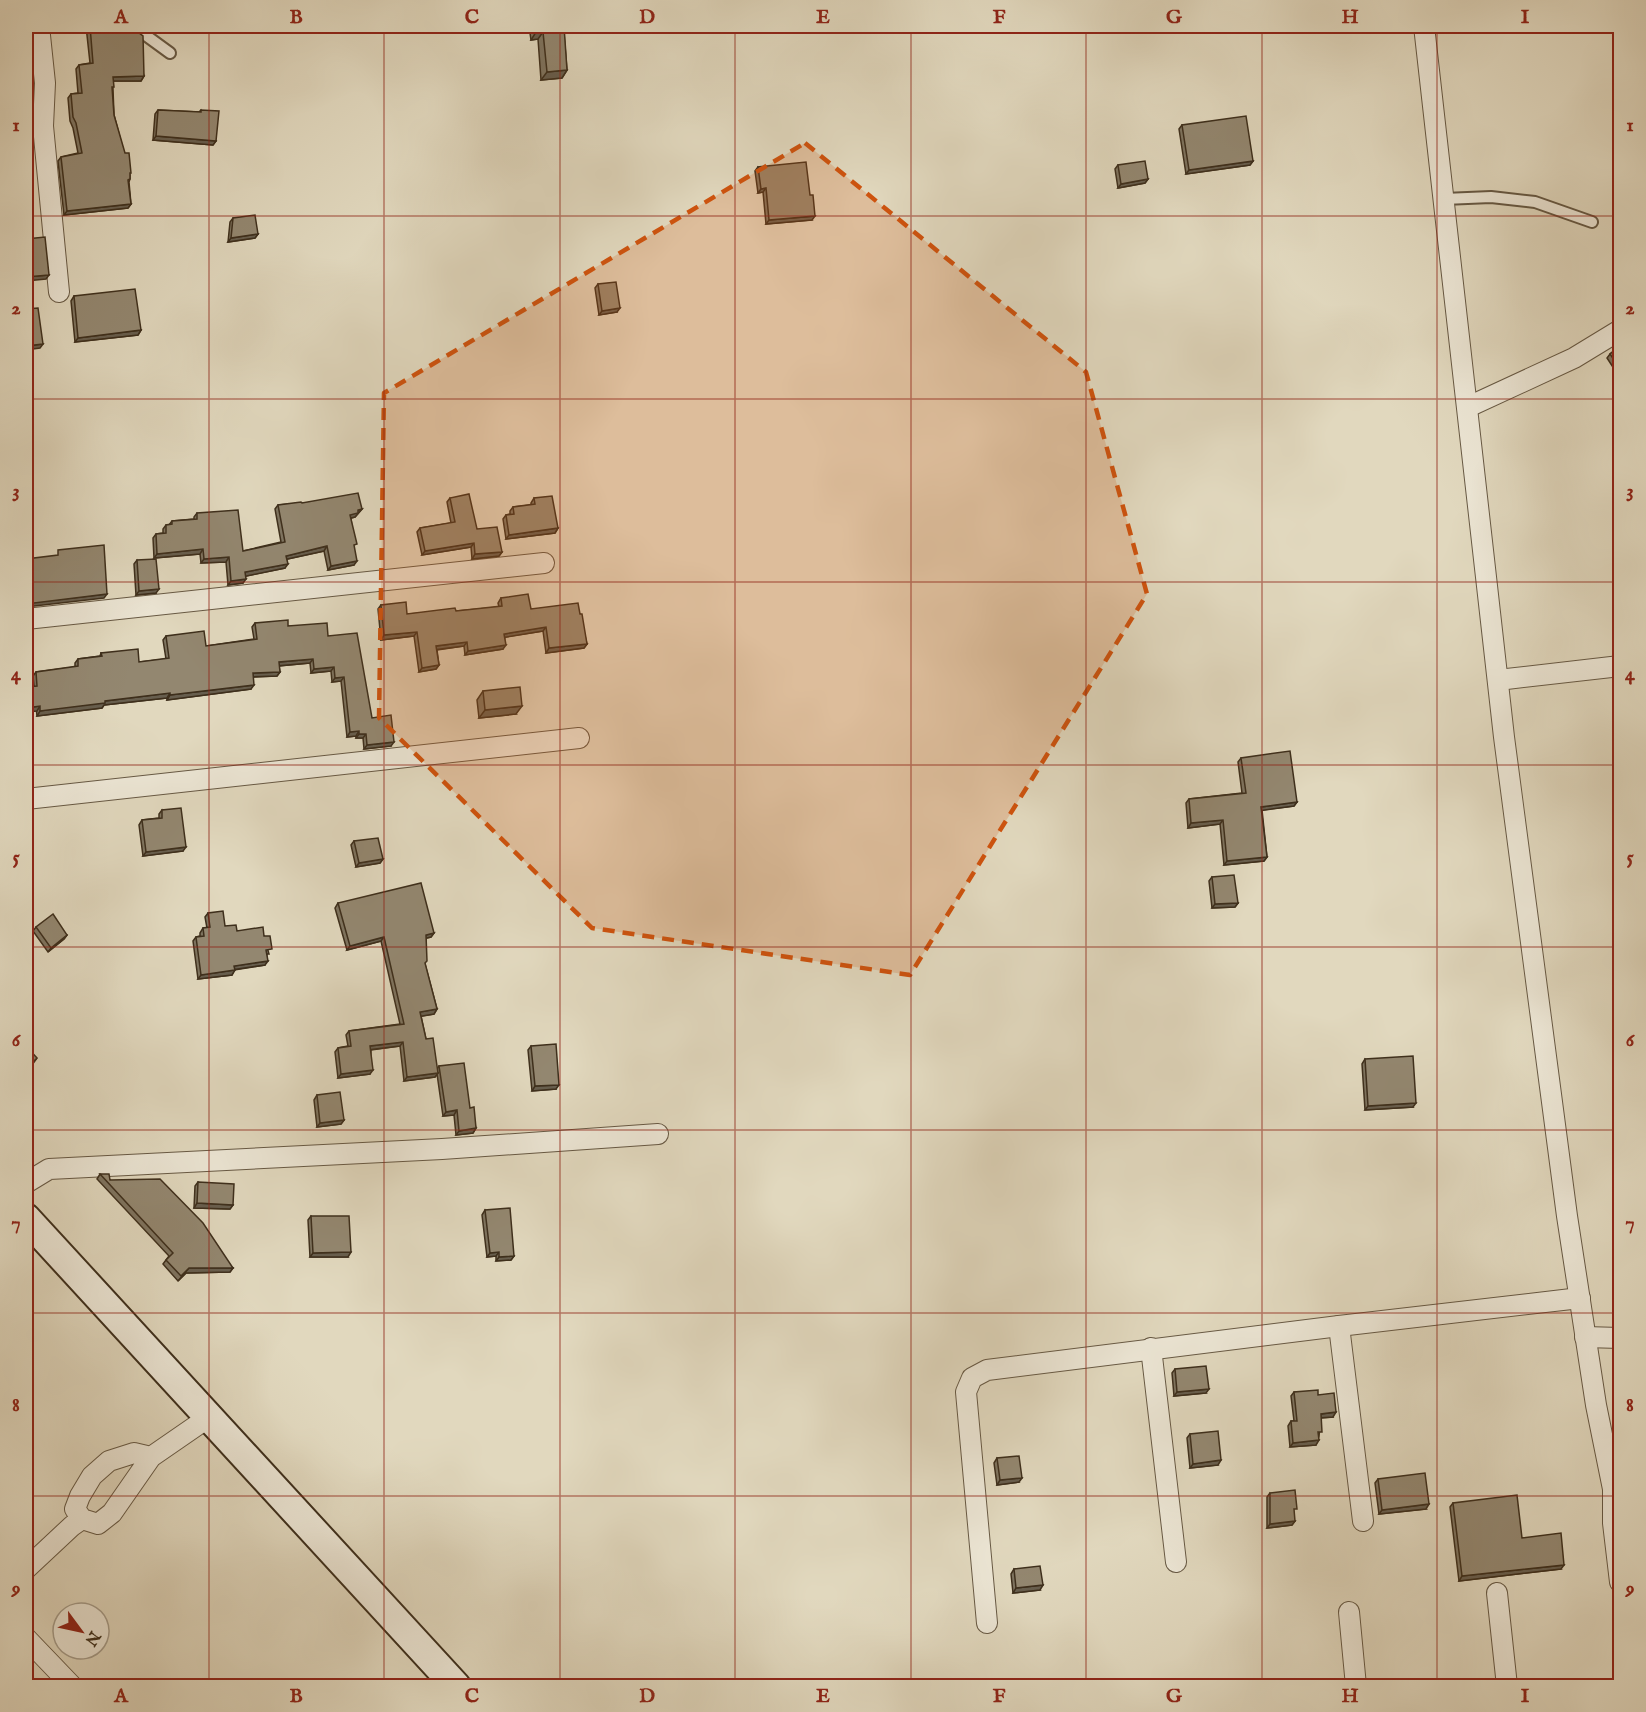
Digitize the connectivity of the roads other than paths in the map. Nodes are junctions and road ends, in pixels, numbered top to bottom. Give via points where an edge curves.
1 (39, 26) edge
2 (133, 26) edge
3 (1424, 26) edge
4 (170, 53) dead end
5 (1444, 199) junction
6 (1592, 222) dead end
7 (59, 292) dead end
8 (1620, 330) edge
9 (1468, 407) junction
10 (544, 563) dead end
11 (26, 619) edge
12 (1620, 666) edge
13 (1498, 680) junction
14 (579, 738) dead end
15 (26, 799) edge
16 (658, 1134) dead end
17 (26, 1183) edge
18 (26, 1218) edge
19 (1580, 1298) junction
20 (1339, 1326) junction
21 (1585, 1337) junction
22 (1620, 1338) edge
23 (1151, 1348) junction
24 (209, 1418) junction
25 (151, 1456) junction
26 (82, 1519) junction
27 (1363, 1521) dead end
28 (1176, 1562) dead end
29 (26, 1569) edge
30 (1620, 1582) edge
31 (1497, 1593) dead end
32 (1349, 1612) dead end
33 (987, 1623) dead end
34 (26, 1638) edge
35 (72, 1686) edge
36 (456, 1686) edge
37 (1356, 1686) edge
38 (1507, 1686) edge

1 - 7 street via 45,83 43,126
2 - 4 lane
3 - 5 street
5 - 6 lane via 1491,197 1536,202
5 - 9 street
8 - 9 street via 1574,358
9 - 13 street
10 - 11 street
12 - 13 street
13 - 19 street
14 - 15 street
16 - 17 street via 49,1169
18 - 24 main road
19 - 20 street
19 - 21 street
20 - 23 street
20 - 27 street
21 - 22 street
21 - 30 street via 1613,1489
23 - 28 street
23 - 33 street via 987,1370 972,1378 966,1392
24 - 25 street
24 - 36 main road
25 - 26 street via 112,1513 98,1524
25 - 26 street via 134,1453 109,1461 92,1476 75,1509
26 - 29 street
31 - 38 street
32 - 37 street
34 - 35 street

